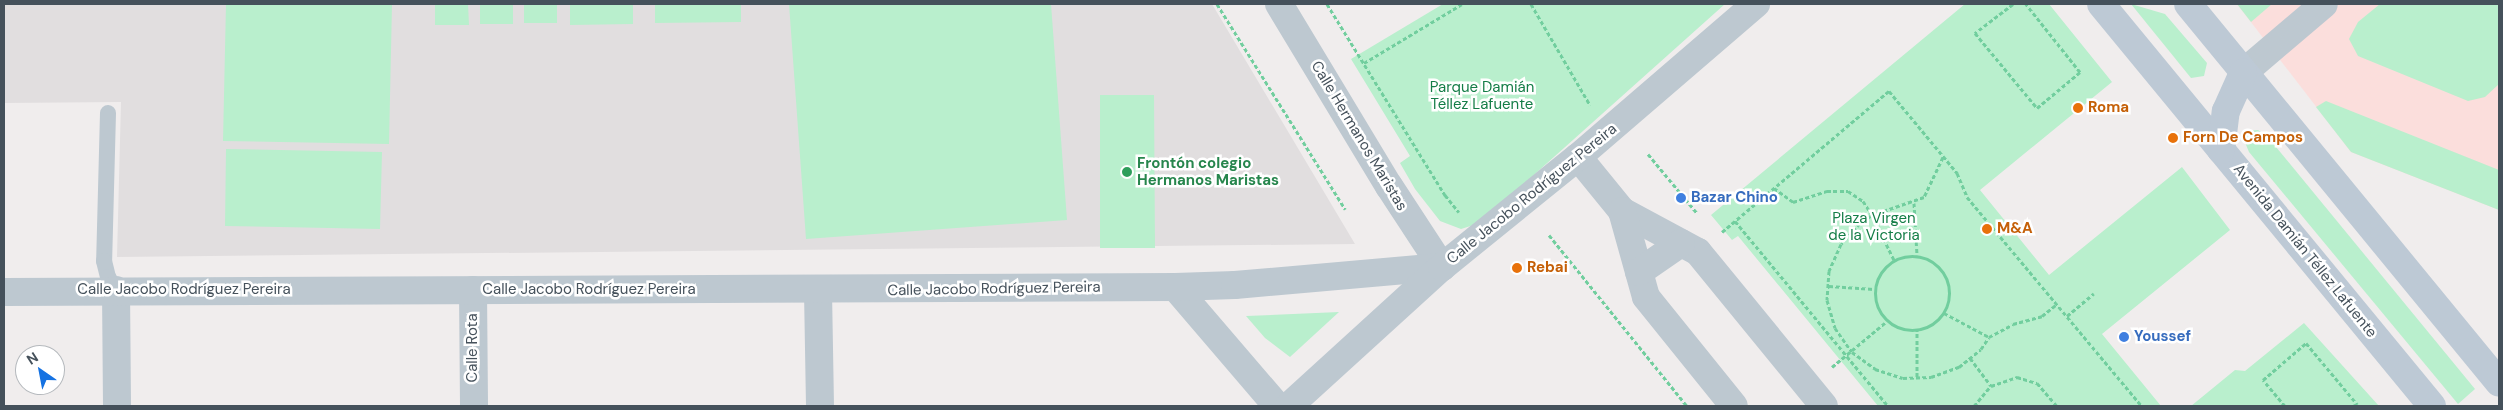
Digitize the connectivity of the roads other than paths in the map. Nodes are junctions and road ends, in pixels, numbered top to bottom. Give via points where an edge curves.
1 (1279, 4) edge
2 (1756, 4) edge
3 (2101, 4) edge
4 (2188, 4) edge
5 (2324, 4) edge
6 (2243, 73) junction
7 (108, 113) dead end
8 (2221, 150) junction
9 (1578, 157) junction
10 (1622, 211) junction
11 (1699, 244) junction
12 (1442, 267) junction
13 (1639, 272) junction
14 (1175, 287) junction
15 (116, 290) junction
16 (473, 290) junction
17 (818, 291) junction
18 (4, 292) edge
19 (2499, 383) edge
20 (1816, 397) edge
21 (117, 406) edge
22 (474, 406) edge
23 (820, 406) edge
24 (1277, 406) edge
25 (1289, 406) edge
26 (1734, 406) edge
27 (2432, 406) edge

1 - 12 street, Calle Hermanos Maristas
2 - 9 street, Calle Jacobo Rodríguez Pereira
3 - 8 street, Avenida Damián Téllez Lafuente
4 - 6 street
5 - 6 street
6 - 8 street via 2226,111
6 - 19 street
7 - 15 lane via 104,261
8 - 27 street, Avenida Damián Téllez Lafuente
9 - 10 street
9 - 12 street, Calle Jacobo Rodríguez Pereira
10 - 11 street
10 - 13 street
11 - 13 street
11 - 20 street
12 - 14 street, Calle Jacobo Rodríguez Pereira via 1236,285
12 - 25 street
13 - 26 street via 1646,297
14 - 17 street, Calle Jacobo Rodríguez Pereira
14 - 24 street
15 - 16 street, Calle Jacobo Rodríguez Pereira
15 - 18 street, Calle Jacobo Rodríguez Pereira
15 - 21 street
16 - 17 street, Calle Jacobo Rodríguez Pereira
16 - 22 street, Calle Rota
17 - 23 street

